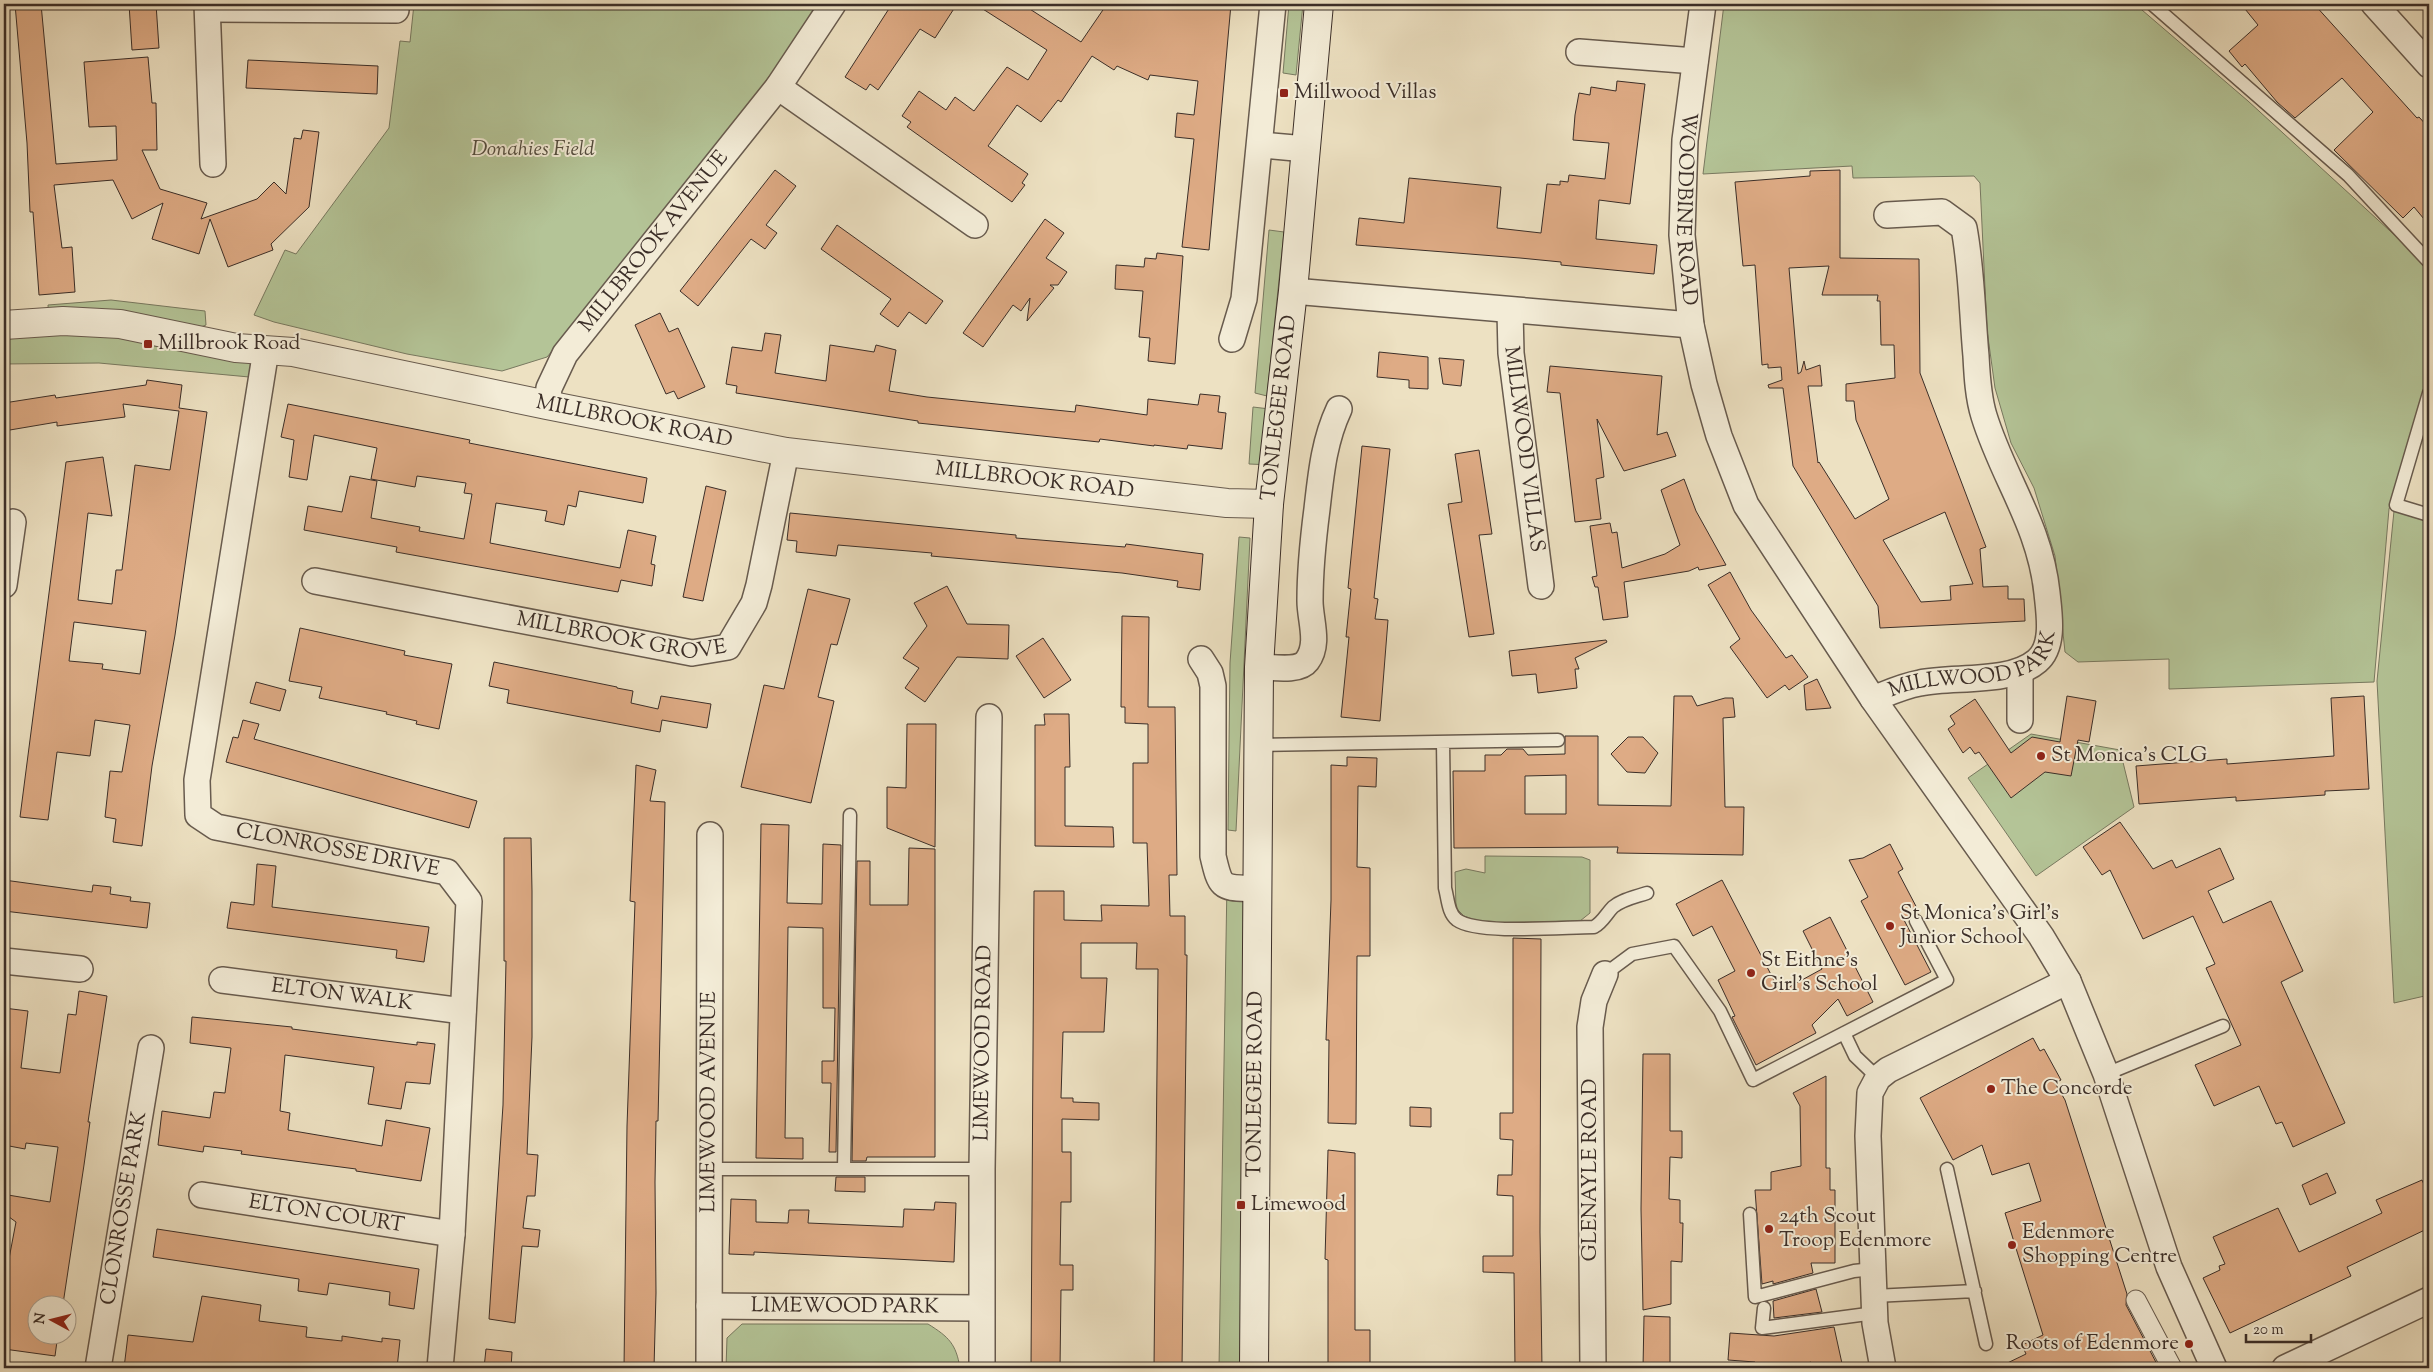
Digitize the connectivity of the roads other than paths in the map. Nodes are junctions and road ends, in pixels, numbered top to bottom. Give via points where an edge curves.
1 (396, 4) edge
2 (833, 4) edge
3 (1273, 4) edge
4 (1319, 4) edge
5 (1703, 4) edge
6 (2152, 4) edge
7 (2374, 4) edge
8 (208, 7) edge
9 (1579, 52) dead end
10 (1695, 61) junction
11 (2429, 65) edge
12 (778, 88) junction
13 (1260, 145) junction
14 (1306, 148) junction
15 (213, 164) dead end
16 (1887, 215) dead end
17 (975, 225) dead end
18 (2429, 262) edge
19 (1293, 291) junction
20 (1510, 311) junction
21 (4, 325) edge
22 (1691, 325) junction
23 (1232, 339) dead end
24 (266, 350) junction
25 (2429, 393) edge
26 (546, 405) junction
27 (1339, 408) dead end
28 (786, 452) junction
29 (1269, 504) junction
30 (2429, 515) edge
31 (13, 522) dead end
32 (315, 581) dead end
33 (4, 586) edge
34 (1541, 586) dead end
35 (1201, 659) dead end
36 (1259, 667) junction
37 (2020, 671) junction
38 (1874, 699) junction
39 (989, 717) dead end
40 (2020, 720) dead end
41 (1558, 740) dead end
42 (1443, 742) junction
43 (1258, 746) junction
44 (850, 815) dead end
45 (710, 834) dead end
46 (1257, 889) junction
47 (1647, 893) dead end
48 (1916, 921) dead end
49 (4, 961) edge
50 (80, 969) dead end
51 (1605, 974) joint
52 (222, 980) dead end
53 (2068, 981) junction
54 (463, 1011) junction
55 (2223, 1026) dead end
56 (1844, 1034) junction
57 (151, 1048) dead end
58 (2106, 1074) junction
59 (1878, 1078) junction
60 (711, 1169) junction
61 (844, 1169) junction
62 (982, 1169) junction
63 (1947, 1169) dead end
64 (202, 1195) dead end
65 (1750, 1214) dead end
66 (452, 1234) junction
67 (1872, 1269) junction
68 (1975, 1291) junction
69 (2136, 1300) dead end
70 (2429, 1300) edge
71 (1874, 1304) junction
72 (710, 1306) junction
73 (981, 1308) junction
74 (1764, 1308) dead end
75 (1986, 1344) dead end
76 (98, 1368) edge
77 (440, 1368) edge
78 (709, 1368) edge
79 (982, 1368) edge
80 (1254, 1368) edge
81 (1593, 1368) edge
82 (1883, 1368) edge
83 (2172, 1368) edge
84 (2214, 1368) edge
85 (2285, 1368) edge

1 - 8 street via 396,10
2 - 12 street, MILLBROOK AVENUE
3 - 13 street
4 - 14 main road, TONLEGEE ROAD
5 - 10 street, WOODBINE ROAD
6 - 18 lane via 2348,175
7 - 11 street
8 - 15 street
9 - 10 street
10 - 22 street, WOODBINE ROAD via 1685,140 1682,235
12 - 17 street
12 - 26 street, MILLBROOK AVENUE via 565,354 549,388
13 - 14 street
13 - 23 street via 1244,299
14 - 19 main road, TONLEGEE ROAD
16 - 37 street, MILLWOOD PARK via 1942,212 1964,228 1972,281 1977,375 1984,414 2038,545 2046,590 2047,645 2039,660
19 - 20 street
19 - 29 main road, TONLEGEE ROAD
20 - 22 street
20 - 34 street, MILLWOOD VILLAS via 1511,353
21 - 24 main road, MILLBROOK ROAD via 63,321 120,324 236,348
22 - 38 street, MILLWOOD PARK via 1719,436 1746,505
24 - 26 main road, MILLBROOK ROAD via 293,352
24 - 54 street, CLONROSSE DRIVE via 197,780 198,815 216,827 447,872 469,901
25 - 30 lane via 2396,506
26 - 28 main road, MILLBROOK ROAD
27 - 36 street via 1329,431 1322,465 1311,558 1312,652 1306,663 1298,666
28 - 29 main road, MILLBROOK ROAD via 1227,503
28 - 32 street, MILLBROOK GROVE via 760,585 754,603 728,647 692,653
29 - 36 main road, TONLEGEE ROAD
31 - 33 street
35 - 46 street via 1210,673 1213,686 1213,856 1218,880 1226,887
36 - 43 main road, TONLEGEE ROAD
37 - 38 street, MILLWOOD PARK via 1919,683
37 - 40 street
38 - 53 street via 2042,936
39 - 62 street, LIMEWOOD ROAD
41 - 42 lane
42 - 43 lane
42 - 47 lane via 1445,888 1450,910 1456,919 1481,928 1594,927 1612,908
43 - 46 main road, TONLEGEE ROAD
44 - 61 lane
45 - 60 street, LIMEWOOD AVENUE
46 - 80 main road, TONLEGEE ROAD
48 - 56 lane via 1947,980
49 - 50 street
51 - 56 lane via 1632,954 1674,946 1720,1011 1753,1080
51 - 81 street, GLENAYLE ROAD via 1594,1001 1590,1027
52 - 54 street, ELTON WALK
53 - 58 street
53 - 59 street via 1968,1029
54 - 66 street, CLONROSSE DRIVE
55 - 58 lane
56 - 59 lane via 1855,1056
57 - 76 street, CLONROSSE PARK
58 - 84 street via 2169,1267
59 - 67 street via 1870,1093 1868,1136
60 - 61 lane
60 - 72 street, LIMEWOOD AVENUE
61 - 62 lane
62 - 73 street, LIMEWOOD ROAD
63 - 68 lane
64 - 66 street, ELTON COURT
65 - 67 lane via 1755,1297
66 - 77 street, CLONROSSE DRIVE
67 - 71 street
68 - 71 lane
68 - 75 lane
69 - 83 street
70 - 85 street
71 - 74 lane via 1762,1328
71 - 82 street
72 - 73 street, LIMEWOOD PARK
72 - 78 street, LIMEWOOD AVENUE
73 - 79 street, LIMEWOOD ROAD

